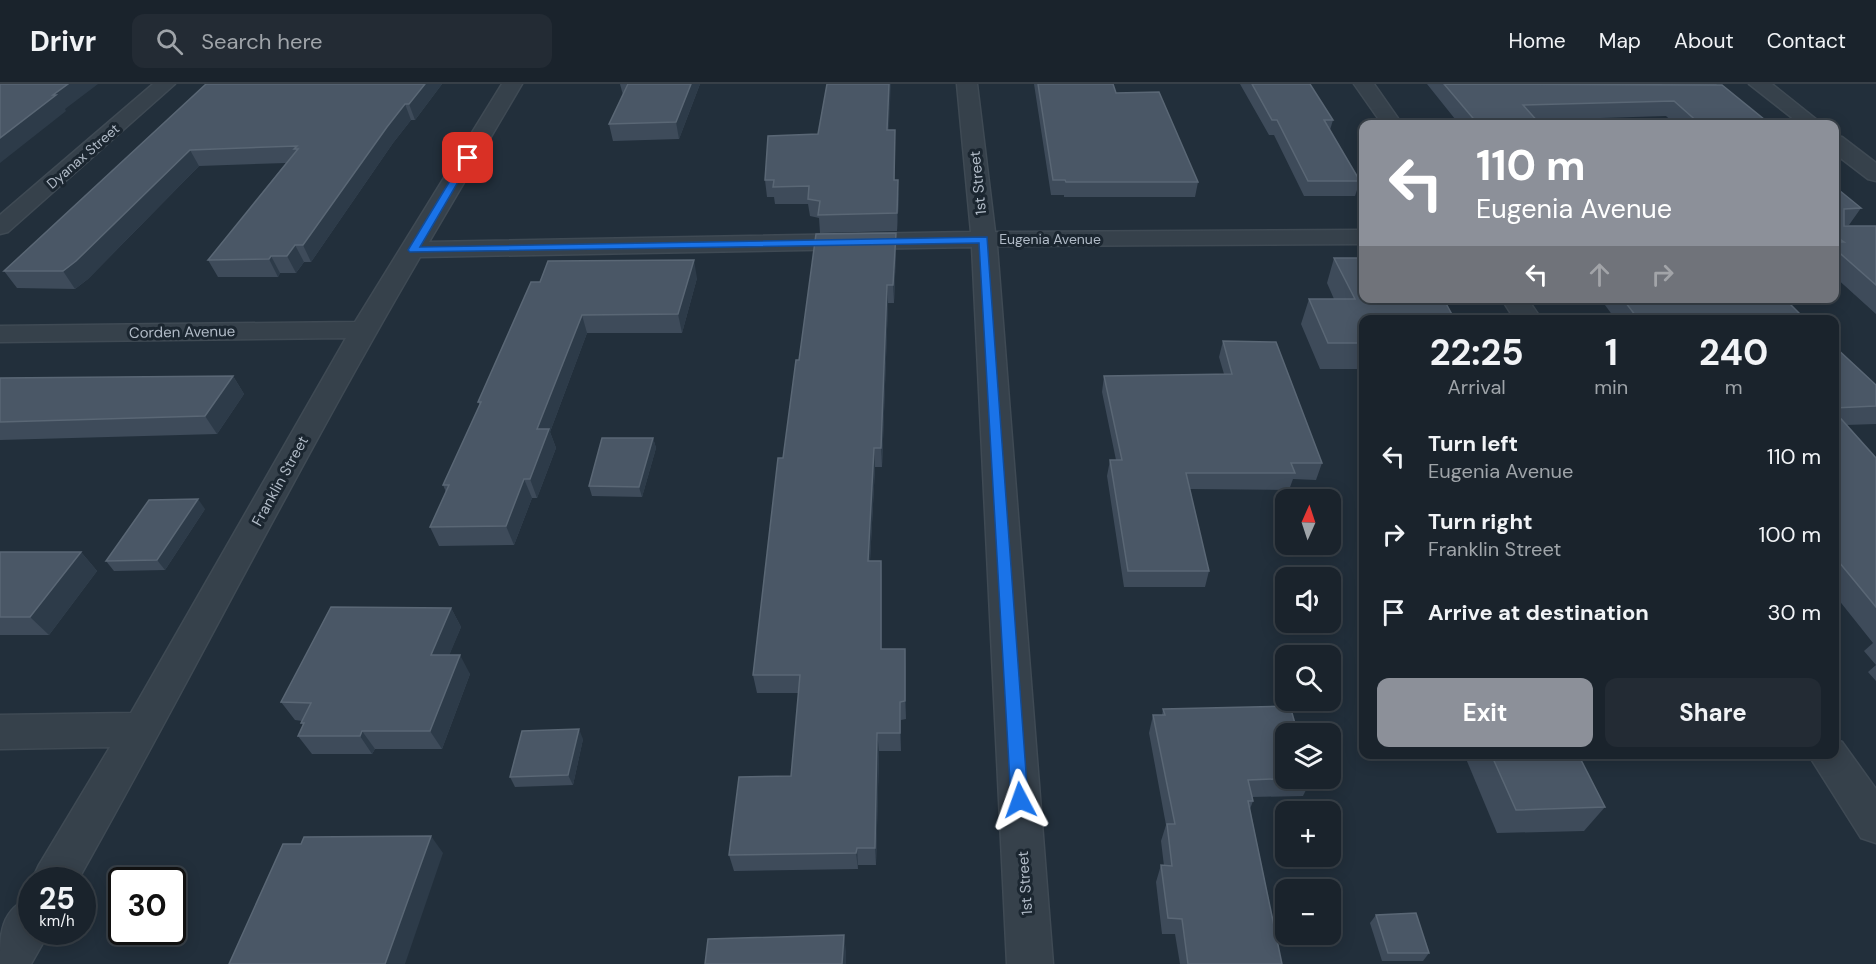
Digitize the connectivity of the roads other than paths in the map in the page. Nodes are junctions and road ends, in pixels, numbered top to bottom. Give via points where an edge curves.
1 (165, 84) edge
2 (512, 84) edge
3 (967, 84) edge
4 (1364, 84) edge
5 (1759, 84) edge
6 (1389, 120) edge
7 (1807, 120) edge
8 (1839, 146) edge
9 (1876, 174) edge
10 (0, 227) edge
11 (1359, 237) edge
12 (984, 239) junction
13 (413, 250) junction
14 (364, 330) junction
15 (0, 334) edge
16 (142, 730) junction
17 (0, 732) edge
18 (1831, 759) edge
19 (1876, 824) edge
20 (62, 867) edge
21 (18, 942) edge
22 (5, 964) edge
23 (1030, 964) edge

1 - 10 street, Dyanax Street
2 - 13 street, Franklin Street
3 - 12 street, 1st Street
4 - 6 street
5 - 7 street
8 - 9 street
11 - 12 street, Eugenia Avenue
12 - 13 street, Eugenia Avenue
12 - 23 street, 1st Street
13 - 14 street, Franklin Street
14 - 15 street, Corden Avenue
14 - 16 street, Franklin Street
16 - 17 street
16 - 20 street, Franklin Street
18 - 19 street
21 - 22 street

